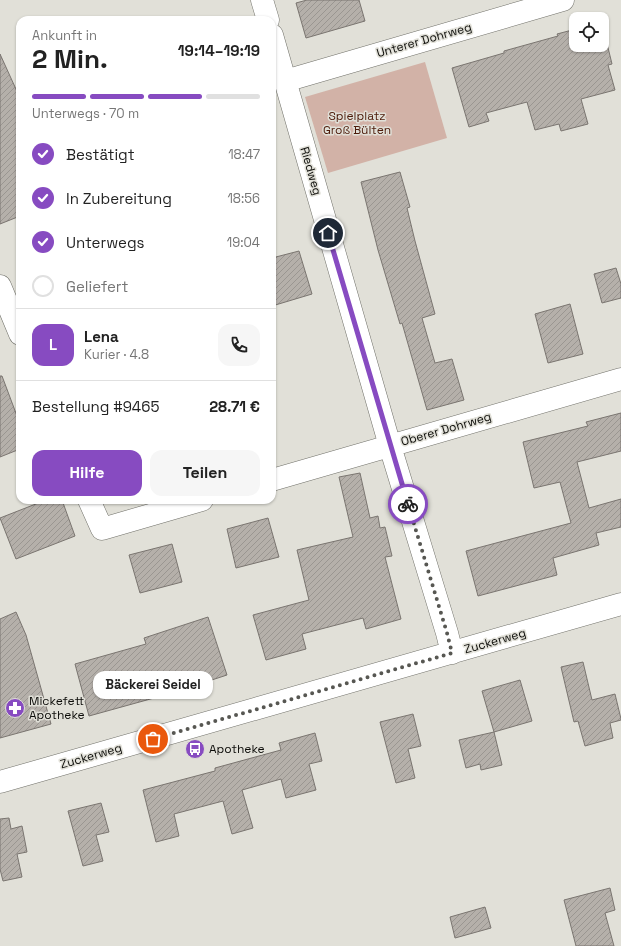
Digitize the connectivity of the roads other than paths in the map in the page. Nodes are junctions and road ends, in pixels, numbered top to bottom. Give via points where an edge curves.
1 (262, 0) edge
2 (563, 0) edge
3 (267, 16) edge
4 (276, 49) edge
5 (285, 81) junction
6 (0, 286) edge
7 (16, 324) edge
8 (621, 379) edge
9 (390, 446) junction
10 (276, 479) edge
11 (91, 504) edge
12 (188, 504) edge
13 (621, 604) edge
14 (452, 653) junction
15 (0, 782) edge

1 - 3 street
2 - 5 street, Unterer Dohrweg
4 - 5 street, Riedweg
5 - 9 street, Riedweg
6 - 7 street
8 - 9 street, Oberer Dohrweg
9 - 10 street, Oberer Dohrweg
9 - 14 street, Riedweg
11 - 12 street via 102,529
13 - 14 street, Zuckerweg
14 - 15 street, Zuckerweg

